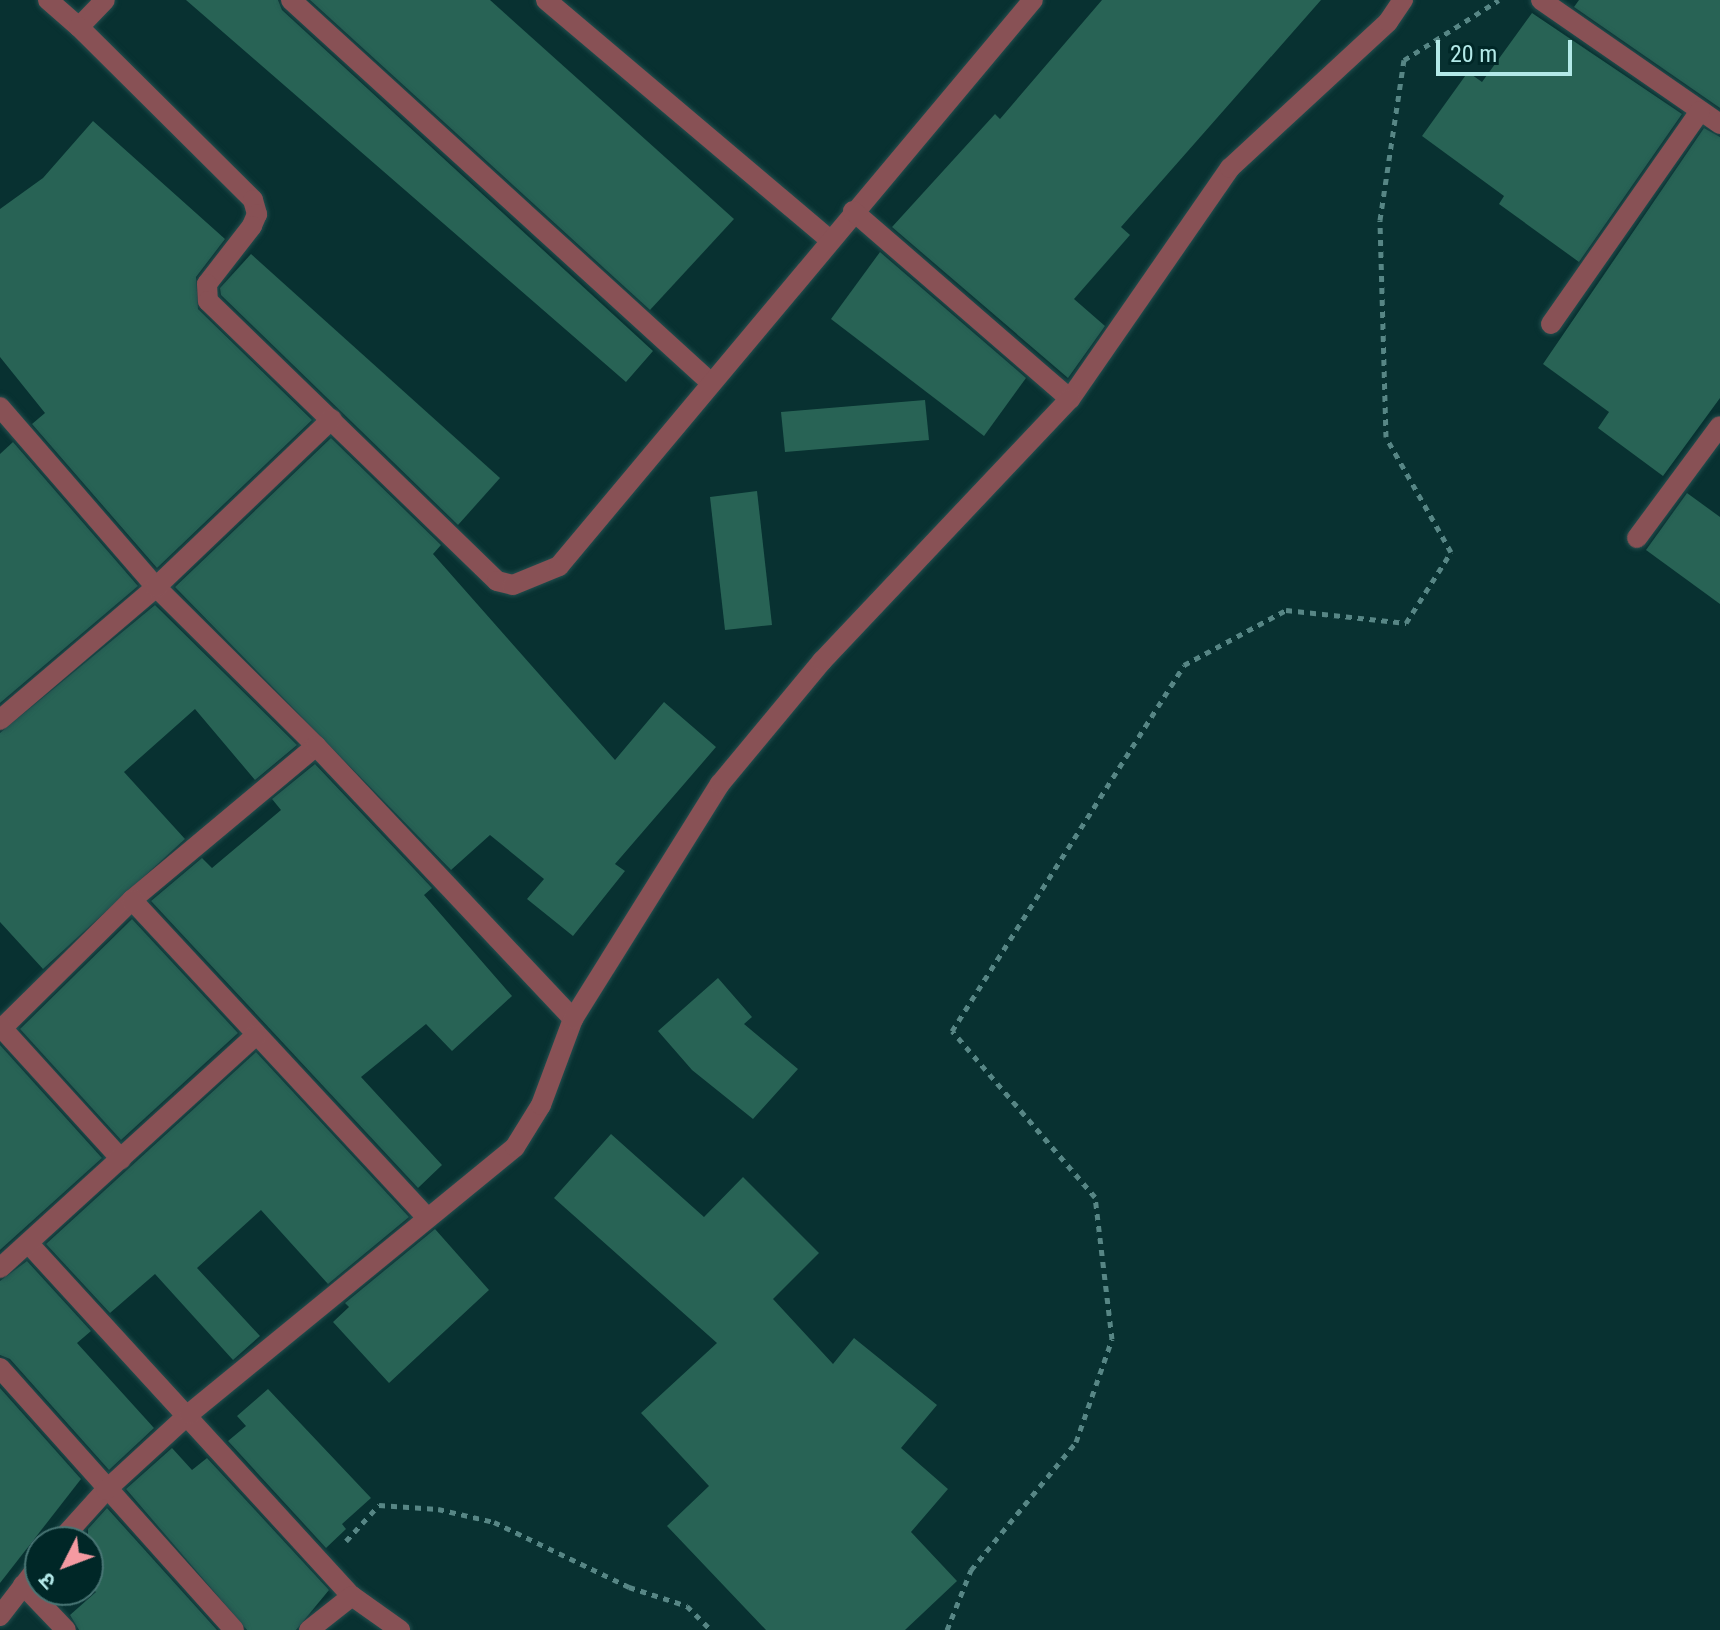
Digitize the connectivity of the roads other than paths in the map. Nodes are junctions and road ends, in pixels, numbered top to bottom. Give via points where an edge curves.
1 (48, 0) edge
2 (105, 0) edge
3 (291, 0) edge
4 (546, 0) edge
5 (1403, 0) edge
6 (1541, 0) edge
7 (1022, 3) edge
8 (79, 27) junction
9 (1700, 111) junction
10 (1720, 124) edge
11 (853, 211) junction
12 (829, 239) junction
13 (1551, 324) dead end
14 (711, 383) junction
15 (1070, 399) junction
16 (0, 407) edge
17 (332, 419) junction
18 (1720, 426) edge
19 (1637, 538) dead end
20 (156, 587) junction
21 (0, 720) edge
22 (316, 746) junction
23 (132, 900) junction
24 (573, 1019) junction
25 (1, 1027) edge
26 (256, 1035) junction
27 (121, 1159) junction
28 (425, 1215) junction
29 (29, 1244) junction
30 (0, 1268) edge
31 (0, 1368) edge
32 (189, 1414) junction
33 (106, 1490) junction
34 (73, 1526) edge
35 (23, 1585) joint
36 (352, 1596) junction
37 (0, 1616) edge
38 (66, 1630) edge
39 (234, 1630) edge
40 (309, 1630) edge
41 (400, 1630) edge

1 - 8 street
2 - 8 street
3 - 14 street
4 - 12 street
5 - 15 street via 1388,22 1230,168
6 - 9 street
7 - 11 street
8 - 17 street via 253,200 257,214 252,226 207,284 208,301
9 - 10 street
9 - 13 street
11 - 12 street
11 - 15 street
12 - 14 street
14 - 17 street via 559,566 513,585 497,581
15 - 24 street via 822,661 720,784
16 - 20 street
17 - 20 street
18 - 19 street
20 - 21 street
20 - 22 street
22 - 23 street
22 - 24 street
23 - 25 street
23 - 26 street
24 - 28 street via 541,1105 515,1147
25 - 27 street
26 - 27 street
26 - 28 street
27 - 29 street
28 - 32 street
29 - 30 street
29 - 32 street
31 - 33 street
32 - 33 street
32 - 36 street
33 - 34 street
33 - 39 street
35 - 37 street
35 - 38 street
36 - 40 street
36 - 41 street

